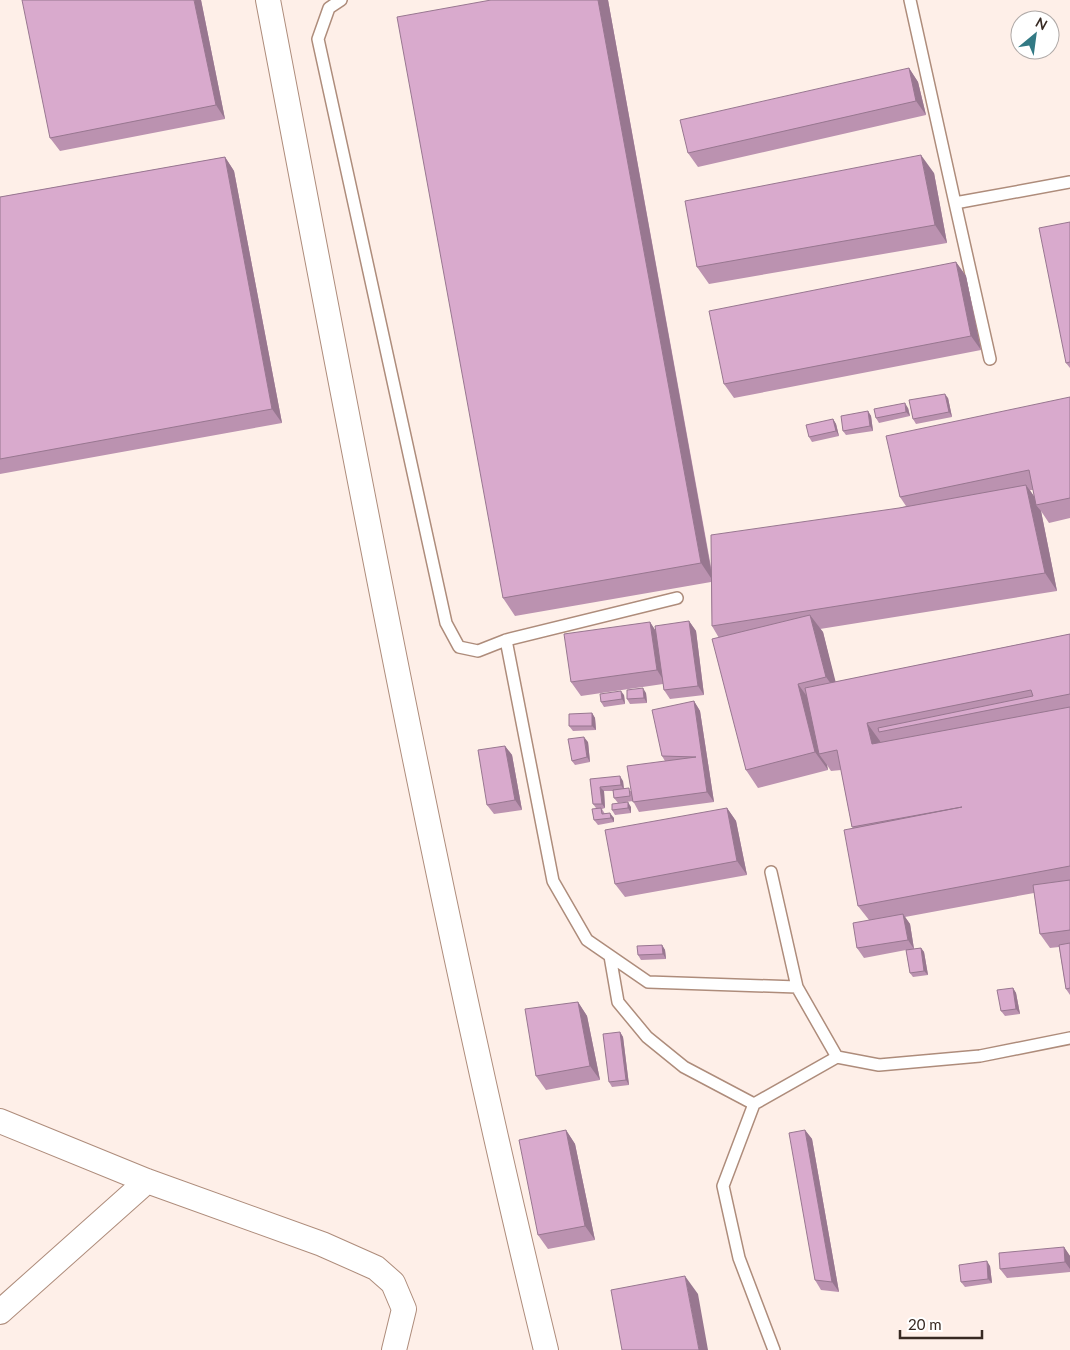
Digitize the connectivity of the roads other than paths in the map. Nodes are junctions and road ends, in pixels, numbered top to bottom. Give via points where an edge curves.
1 (268, 0) edge
2 (341, 0) edge
3 (910, 0) edge
4 (1070, 182) edge
5 (955, 203) junction
6 (990, 359) dead end
7 (676, 598) dead end
8 (506, 640) junction
9 (772, 872) dead end
10 (610, 956) junction
11 (797, 987) junction
12 (1070, 1038) edge
13 (837, 1057) junction
14 (754, 1104) junction
15 (0, 1121) edge
16 (147, 1180) junction
17 (0, 1312) edge
18 (394, 1350) edge
19 (546, 1350) edge
20 (774, 1350) edge

1 - 19 street via 347,415 473,1041
2 - 8 lane via 329,8 318,39 446,623 459,647 478,652
3 - 5 lane
4 - 5 lane
5 - 6 lane
7 - 8 lane
8 - 10 lane via 553,881 587,940
9 - 11 lane
10 - 11 lane via 648,982
10 - 14 lane via 618,1002 647,1037 684,1067
11 - 13 lane
12 - 13 lane via 980,1056 879,1065
13 - 14 lane
14 - 20 lane via 723,1186 739,1258
15 - 16 street
16 - 17 street
16 - 18 street via 322,1244 376,1268 393,1283 404,1309

